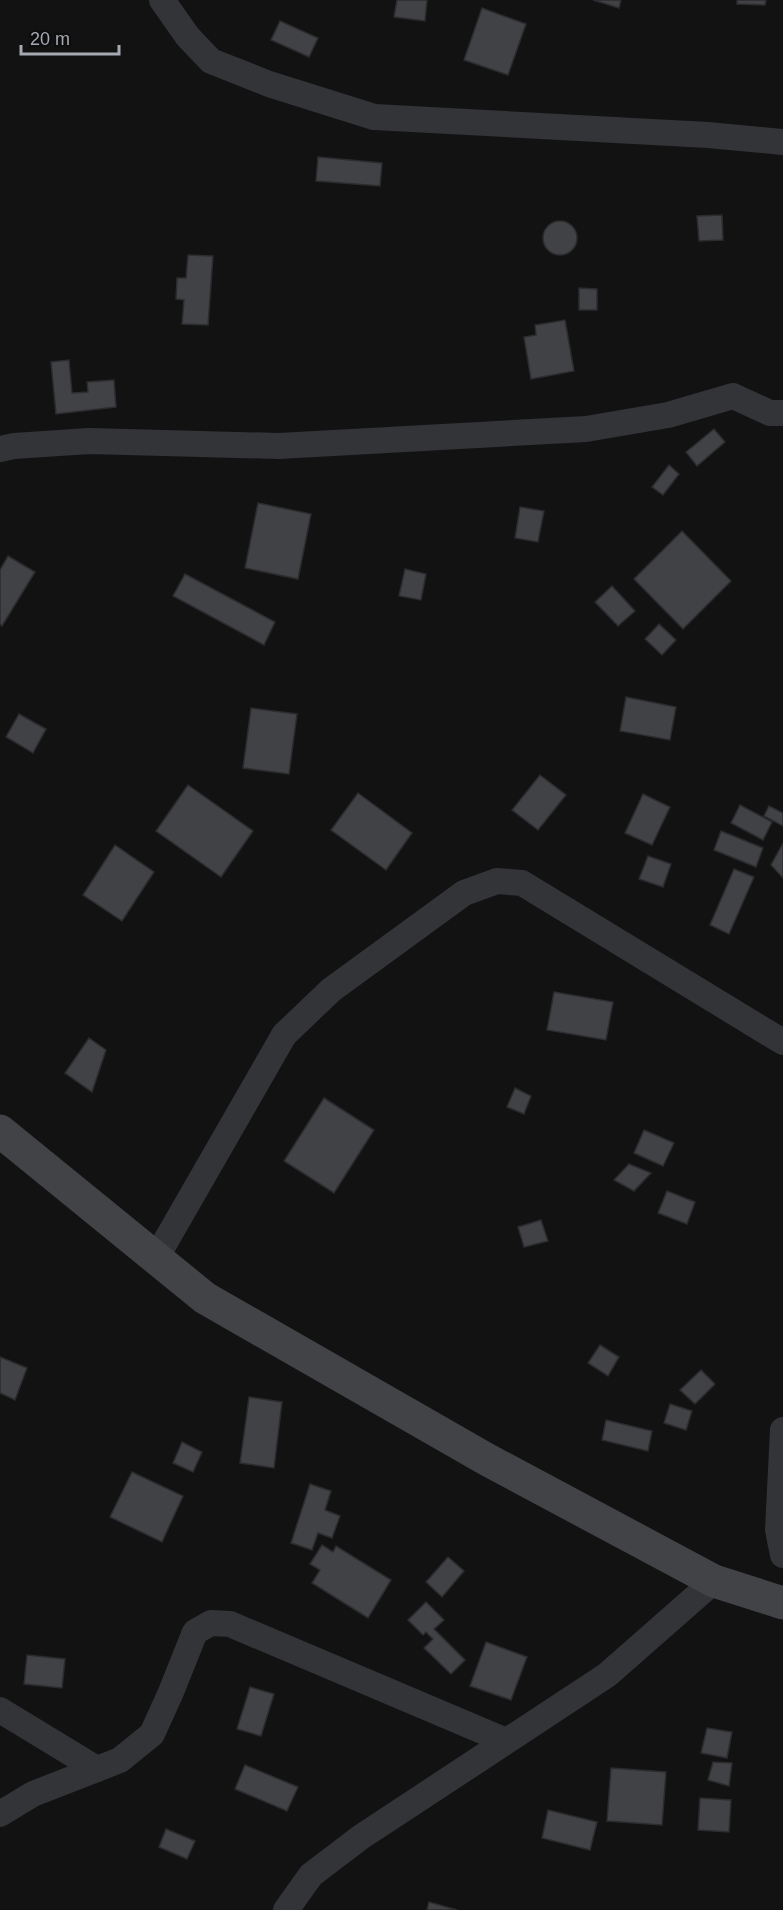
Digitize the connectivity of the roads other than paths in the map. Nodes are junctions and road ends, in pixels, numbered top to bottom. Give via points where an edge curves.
1 (162, 0) edge
2 (783, 142) edge
3 (783, 413) edge
4 (0, 449) edge
5 (783, 1042) edge
6 (0, 1131) edge
7 (156, 1258) junction
8 (783, 1430) edge
9 (783, 1555) edge
10 (714, 1581) junction
11 (783, 1603) edge
12 (0, 1710) edge
13 (506, 1741) junction
14 (97, 1769) junction
15 (0, 1814) edge
16 (286, 1910) edge

1 - 2 street via 211,61 374,117
3 - 4 street via 770,413 733,396 668,416 586,429 279,446 89,441
5 - 7 street via 522,883 496,881 464,893 331,990 284,1035
6 - 7 street
7 - 10 street via 205,1298 486,1459
8 - 9 street via 778,1530
10 - 11 street
10 - 13 street via 607,1675
12 - 14 street
13 - 14 street via 230,1624 211,1623 195,1632 152,1734 120,1760
13 - 16 street via 361,1837 311,1875
14 - 15 street via 33,1794

